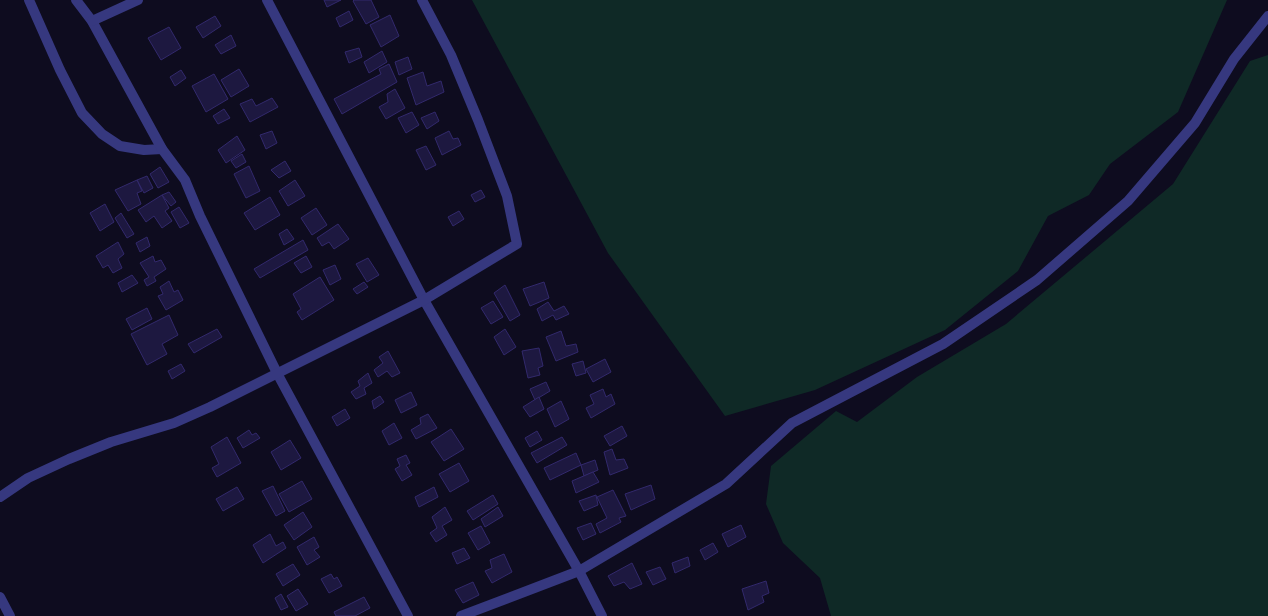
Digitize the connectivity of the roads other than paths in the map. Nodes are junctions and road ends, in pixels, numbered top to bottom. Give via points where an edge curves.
1 (29, 0) edge
2 (76, 0) edge
3 (138, 0) edge
4 (267, 0) edge
5 (422, 0) edge
6 (1268, 16) edge
7 (92, 21) junction
8 (162, 149) junction
9 (424, 300) junction
10 (277, 373) junction
11 (0, 497) edge
12 (579, 571) junction
13 (0, 597) edge
14 (10, 616) edge
15 (408, 616) edge
16 (461, 616) edge
17 (602, 616) edge

1 - 8 street via 82,113 102,134 120,146 144,150
2 - 7 street
3 - 7 street
4 - 9 street
5 - 9 street via 451,55 486,141 507,196 517,244
6 - 12 street via 1234,59 1195,123 1128,201 1037,280 943,344 792,423 726,484
7 - 8 street
8 - 10 street via 185,180
9 - 10 street
9 - 12 street
10 - 11 street via 174,423 111,442 69,459 28,478
10 - 15 street
12 - 16 street
12 - 17 street
13 - 14 street

